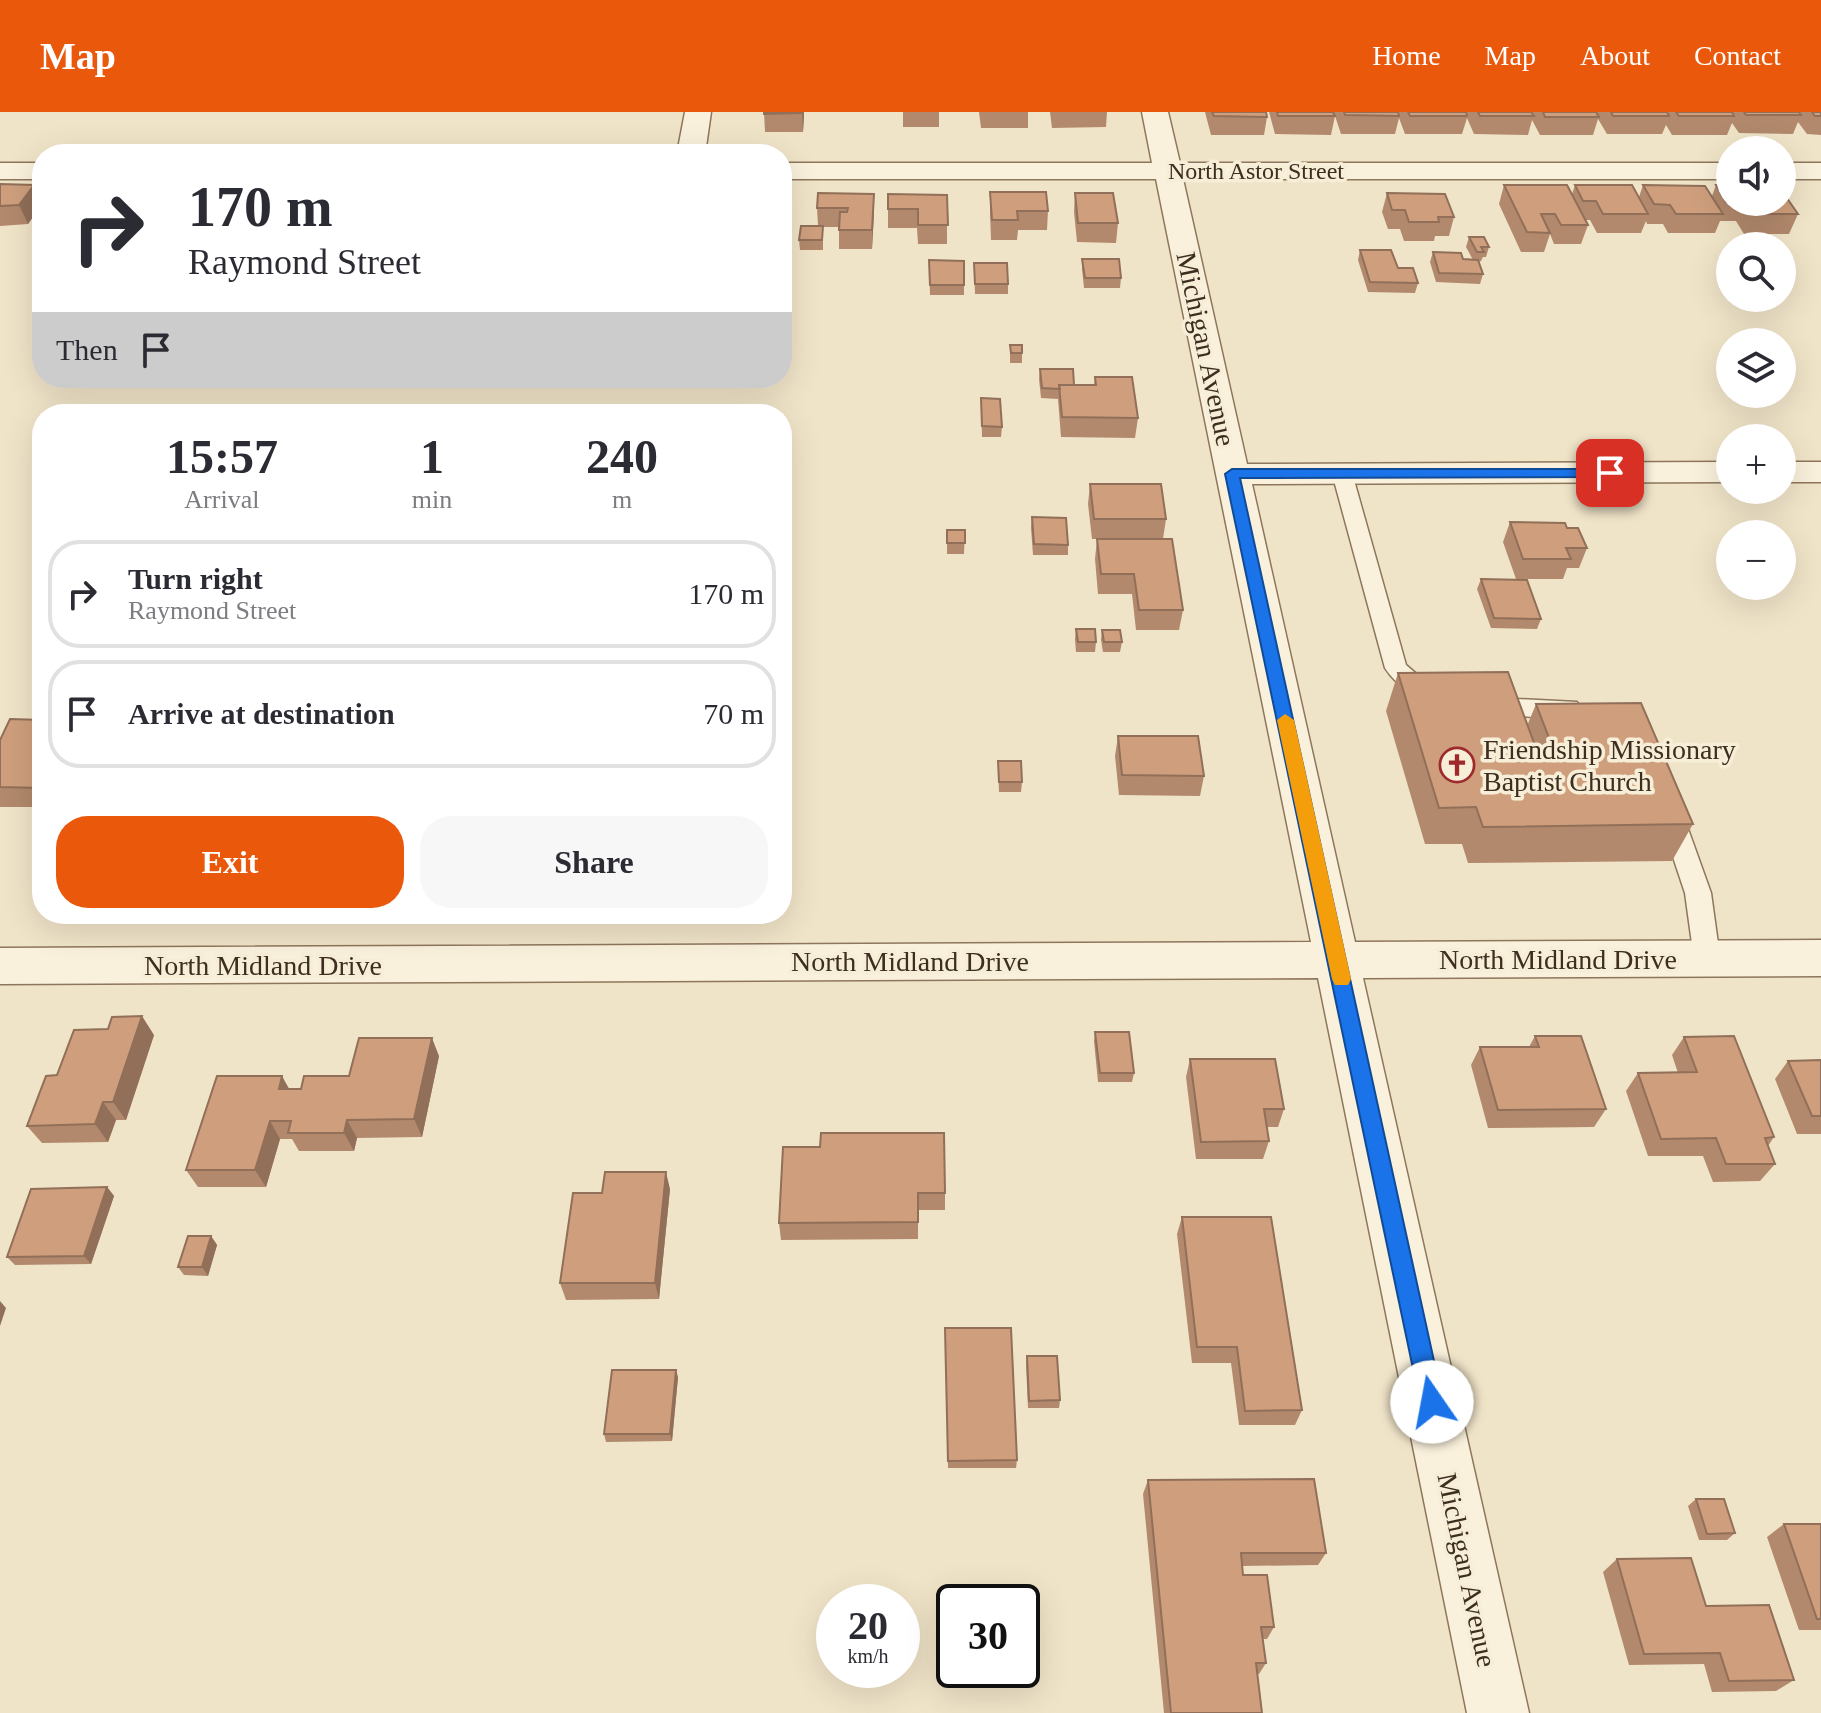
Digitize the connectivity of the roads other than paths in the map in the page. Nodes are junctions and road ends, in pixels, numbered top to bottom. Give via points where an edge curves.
1 (698, 112) edge
2 (1155, 112) edge
3 (693, 144) edge
4 (0, 171) edge
5 (32, 171) edge
6 (792, 171) edge
7 (1168, 171) junction
8 (1716, 171) edge
9 (1796, 171) edge
10 (1821, 171) edge
11 (1716, 472) edge
12 (1796, 472) edge
13 (1821, 472) edge
14 (1342, 473) junction
15 (1232, 474) junction
16 (1594, 709) edge
17 (1661, 786) edge
18 (1707, 958) junction
19 (1821, 958) edge
20 (1337, 959) junction
21 (0, 966) edge
22 (1498, 1713) edge

1 - 3 street
2 - 7 street, Michigan Avenue
4 - 5 street
6 - 7 street, North Astor Street
7 - 8 street, North Astor Street
7 - 15 street, Michigan Avenue
9 - 10 street
11 - 14 street
12 - 13 street
14 - 15 street
14 - 16 lane via 1396,668 1412,683 1518,707
15 - 20 street, Michigan Avenue
17 - 18 lane via 1698,893
18 - 19 street, North Midland Drive
18 - 20 street, North Midland Drive
20 - 21 street, North Midland Drive
20 - 22 street, Michigan Avenue

